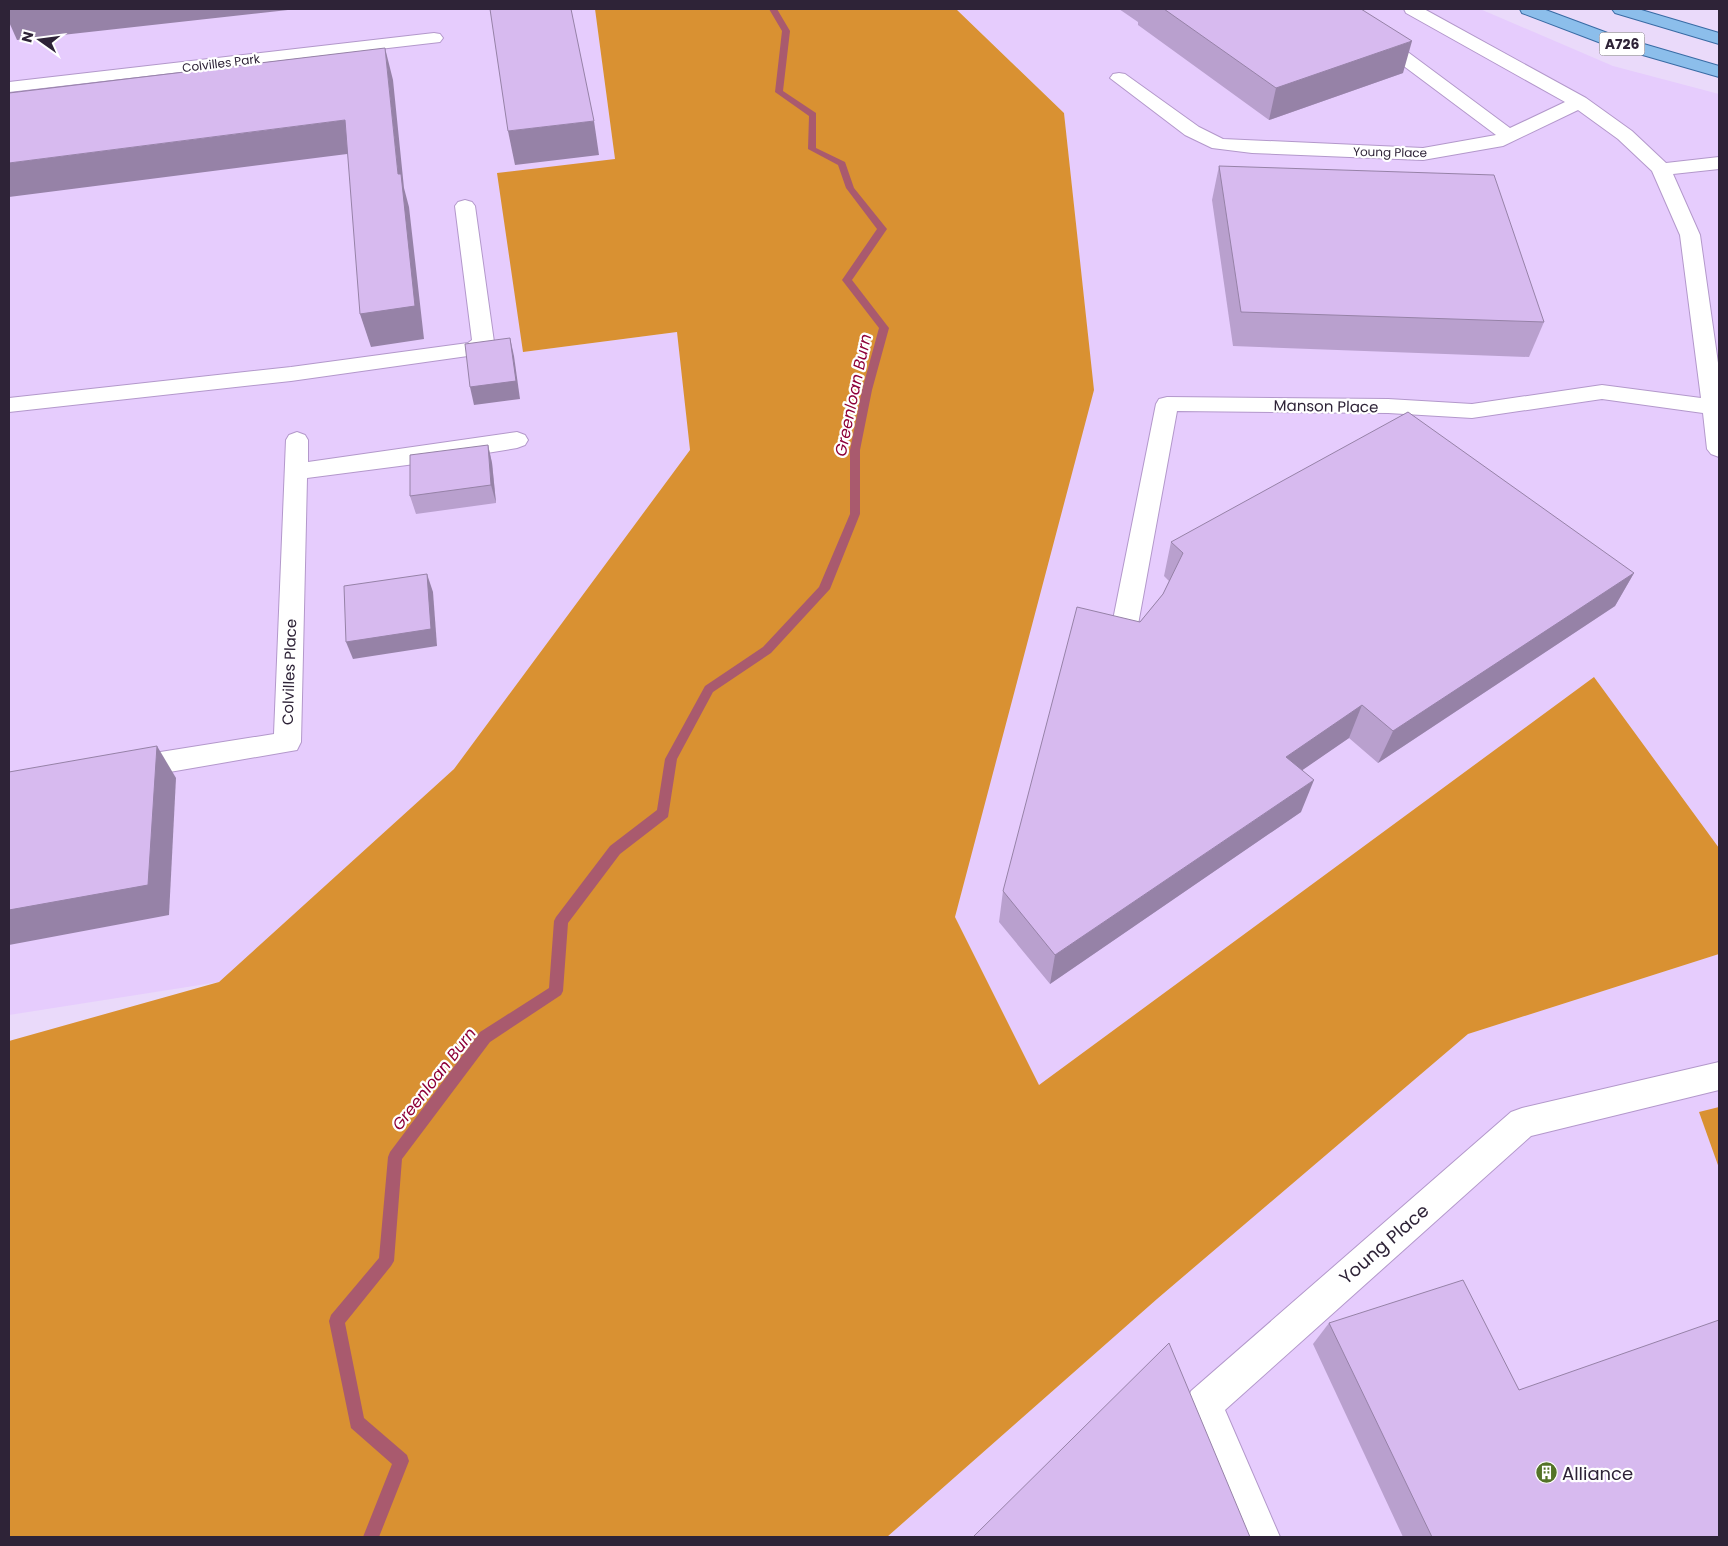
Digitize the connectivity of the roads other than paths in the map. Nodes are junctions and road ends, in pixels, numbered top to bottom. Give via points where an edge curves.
1 (1412, 9) edge
2 (1528, 9) edge
3 (1621, 9) edge
4 (434, 38) dead end
5 (1719, 38) edge
6 (1395, 51) edge
7 (1719, 72) edge
8 (1119, 78) dead end
9 (9, 87) edge
10 (1579, 102) junction
11 (1509, 136) junction
12 (1719, 163) edge
13 (1661, 169) junction
14 (465, 206) dead end
15 (9, 405) edge
16 (1713, 407) junction
17 (297, 440) dead end
18 (517, 440) dead end
19 (1719, 448) edge
20 (296, 472) junction
21 (1124, 630) edge
22 (105, 771) edge
23 (1719, 1076) edge
24 (1262, 1537) edge

1 - 10 street
2 - 7 main road, A726 via 1615,42
3 - 5 main road, A726
4 - 9 street, Colvilles Park
6 - 11 street
8 - 11 street, Young Place via 1192,131 1219,144 1423,154 1496,142
10 - 11 street, Young Place
10 - 13 street via 1625,135
12 - 13 street
13 - 16 street via 1690,235
14 - 15 street via 483,342 474,349 291,374
16 - 19 street
16 - 21 street, Manson Place via 1602,392 1472,411 1388,406 1167,404
17 - 20 street, Colvilles Place
18 - 20 street
20 - 22 street, Colvilles Place via 287,742
23 - 24 street, Young Place via 1522,1123 1204,1404

